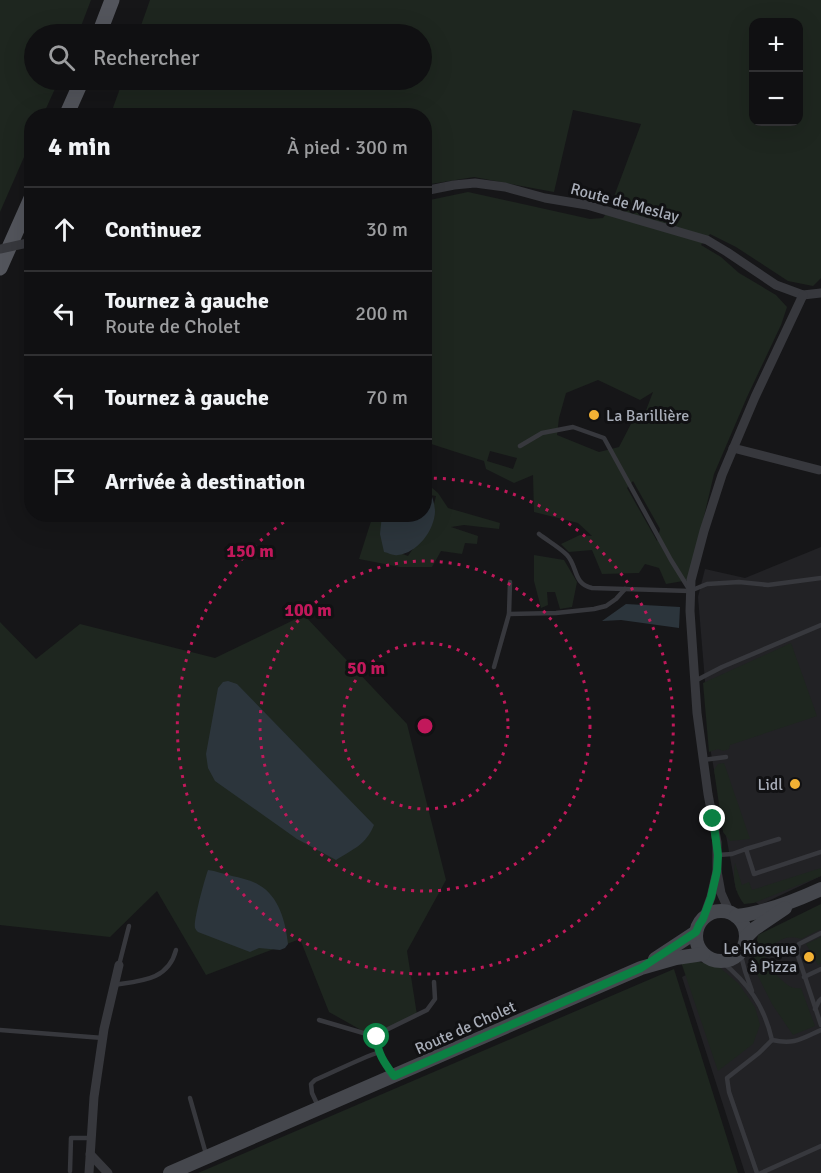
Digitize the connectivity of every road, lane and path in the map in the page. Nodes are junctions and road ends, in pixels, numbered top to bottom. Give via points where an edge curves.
1 (112, 0) edge
2 (103, 24) edge
3 (78, 90) edge
4 (70, 108) edge
5 (432, 189) edge
6 (24, 214) edge
7 (24, 244) edge
8 (0, 249) edge
9 (0, 268) edge
10 (821, 293) edge
11 (803, 295) junction
12 (520, 446) dead end
13 (733, 448) junction
14 (820, 473) edge
15 (539, 534) dead end
16 (821, 578) edge
17 (510, 582) dead end
18 (625, 589) junction
19 (690, 591) junction
20 (509, 614) junction
21 (821, 625) edge
22 (494, 667) dead end
23 (695, 681) junction
24 (726, 758) dead end
25 (703, 760) junction
26 (779, 839) dead end
27 (746, 849) junction
28 (821, 852) edge
29 (718, 855) junction
30 (717, 871) junction
31 (821, 889) edge
32 (803, 897) junction
33 (733, 915) junction
34 (703, 919) junction
35 (129, 926) dead end
36 (696, 932) junction
37 (821, 933) edge
38 (746, 937) junction
39 (176, 950) dead end
40 (740, 952) junction
41 (703, 954) junction
42 (720, 961) junction
43 (118, 965) joint
44 (641, 968) junction
45 (821, 969) edge
46 (804, 977) junction
47 (434, 982) dead end
48 (113, 985) junction
49 (754, 996) junction
50 (821, 999) edge
51 (815, 1009) junction
52 (320, 1020) dead end
53 (821, 1025) edge
54 (0, 1030) edge
55 (821, 1030) edge
56 (377, 1037) junction
57 (103, 1038) junction
58 (772, 1040) junction
59 (379, 1052) junction
60 (394, 1076) junction
61 (190, 1098) dead end
62 (319, 1108) junction
63 (91, 1138) junction
64 (821, 1146) edge
65 (90, 1155) junction
66 (207, 1157) junction
67 (70, 1171) dead end
68 (89, 1173) edge
69 (108, 1173) edge
70 (170, 1173) edge
71 (759, 1173) edge

1 - 2 main road
3 - 4 main road
5 - 11 street, Route de Meslay via 475,183 587,205 707,240 776,285
6 - 9 main road
7 - 8 street, bridge
10 - 11 street
11 - 13 street
12 - 19 lane via 542,433 573,427 604,438
13 - 14 street
13 - 19 street via 704,531
15 - 18 lane via 570,558 579,580 586,586
16 - 19 lane via 768,585 707,584
17 - 20 lane
18 - 19 lane
18 - 20 lane via 606,606 594,609
19 - 23 street
20 - 22 lane
21 - 23 lane
23 - 25 street
24 - 25 lane
25 - 29 street
26 - 27 lane
27 - 28 lane via 754,874
27 - 29 lane
29 - 30 street
30 - 33 street via 721,893
30 - 34 street
31 - 32 main road
32 - 33 main road via 747,915
32 - 38 main road
33 - 34 main road via 723,911
33 - 38 main road via 744,926
34 - 36 main road
35 - 43 lane
36 - 41 main road
36 - 44 main road, Route de Cholet
37 - 46 lane via 799,944 797,953
38 - 40 main road
39 - 48 lane via 173,960 157,976
40 - 42 main road
40 - 49 lane
41 - 42 main road
41 - 44 main road, Route de Cholet
42 - 49 lane
43 - 48 street
44 - 60 main road, Route de Cholet
45 - 46 lane
46 - 51 lane
47 - 56 lane via 435,999 427,1010
48 - 57 street
49 - 58 lane via 763,1010
50 - 51 lane
51 - 53 lane
52 - 56 lane
54 - 57 lane
55 - 58 lane via 795,1042
56 - 59 lane
57 - 63 street
58 - 71 lane via 727,1078
59 - 60 lane
59 - 62 lane via 315,1080 312,1093
60 - 62 main road, Route de Cholet
61 - 66 lane
62 - 66 main road, Route de Cholet
63 - 65 street
63 - 67 lane via 71,1138
64 - 71 lane
65 - 68 street
65 - 69 street
66 - 70 main road, Route de Cholet

